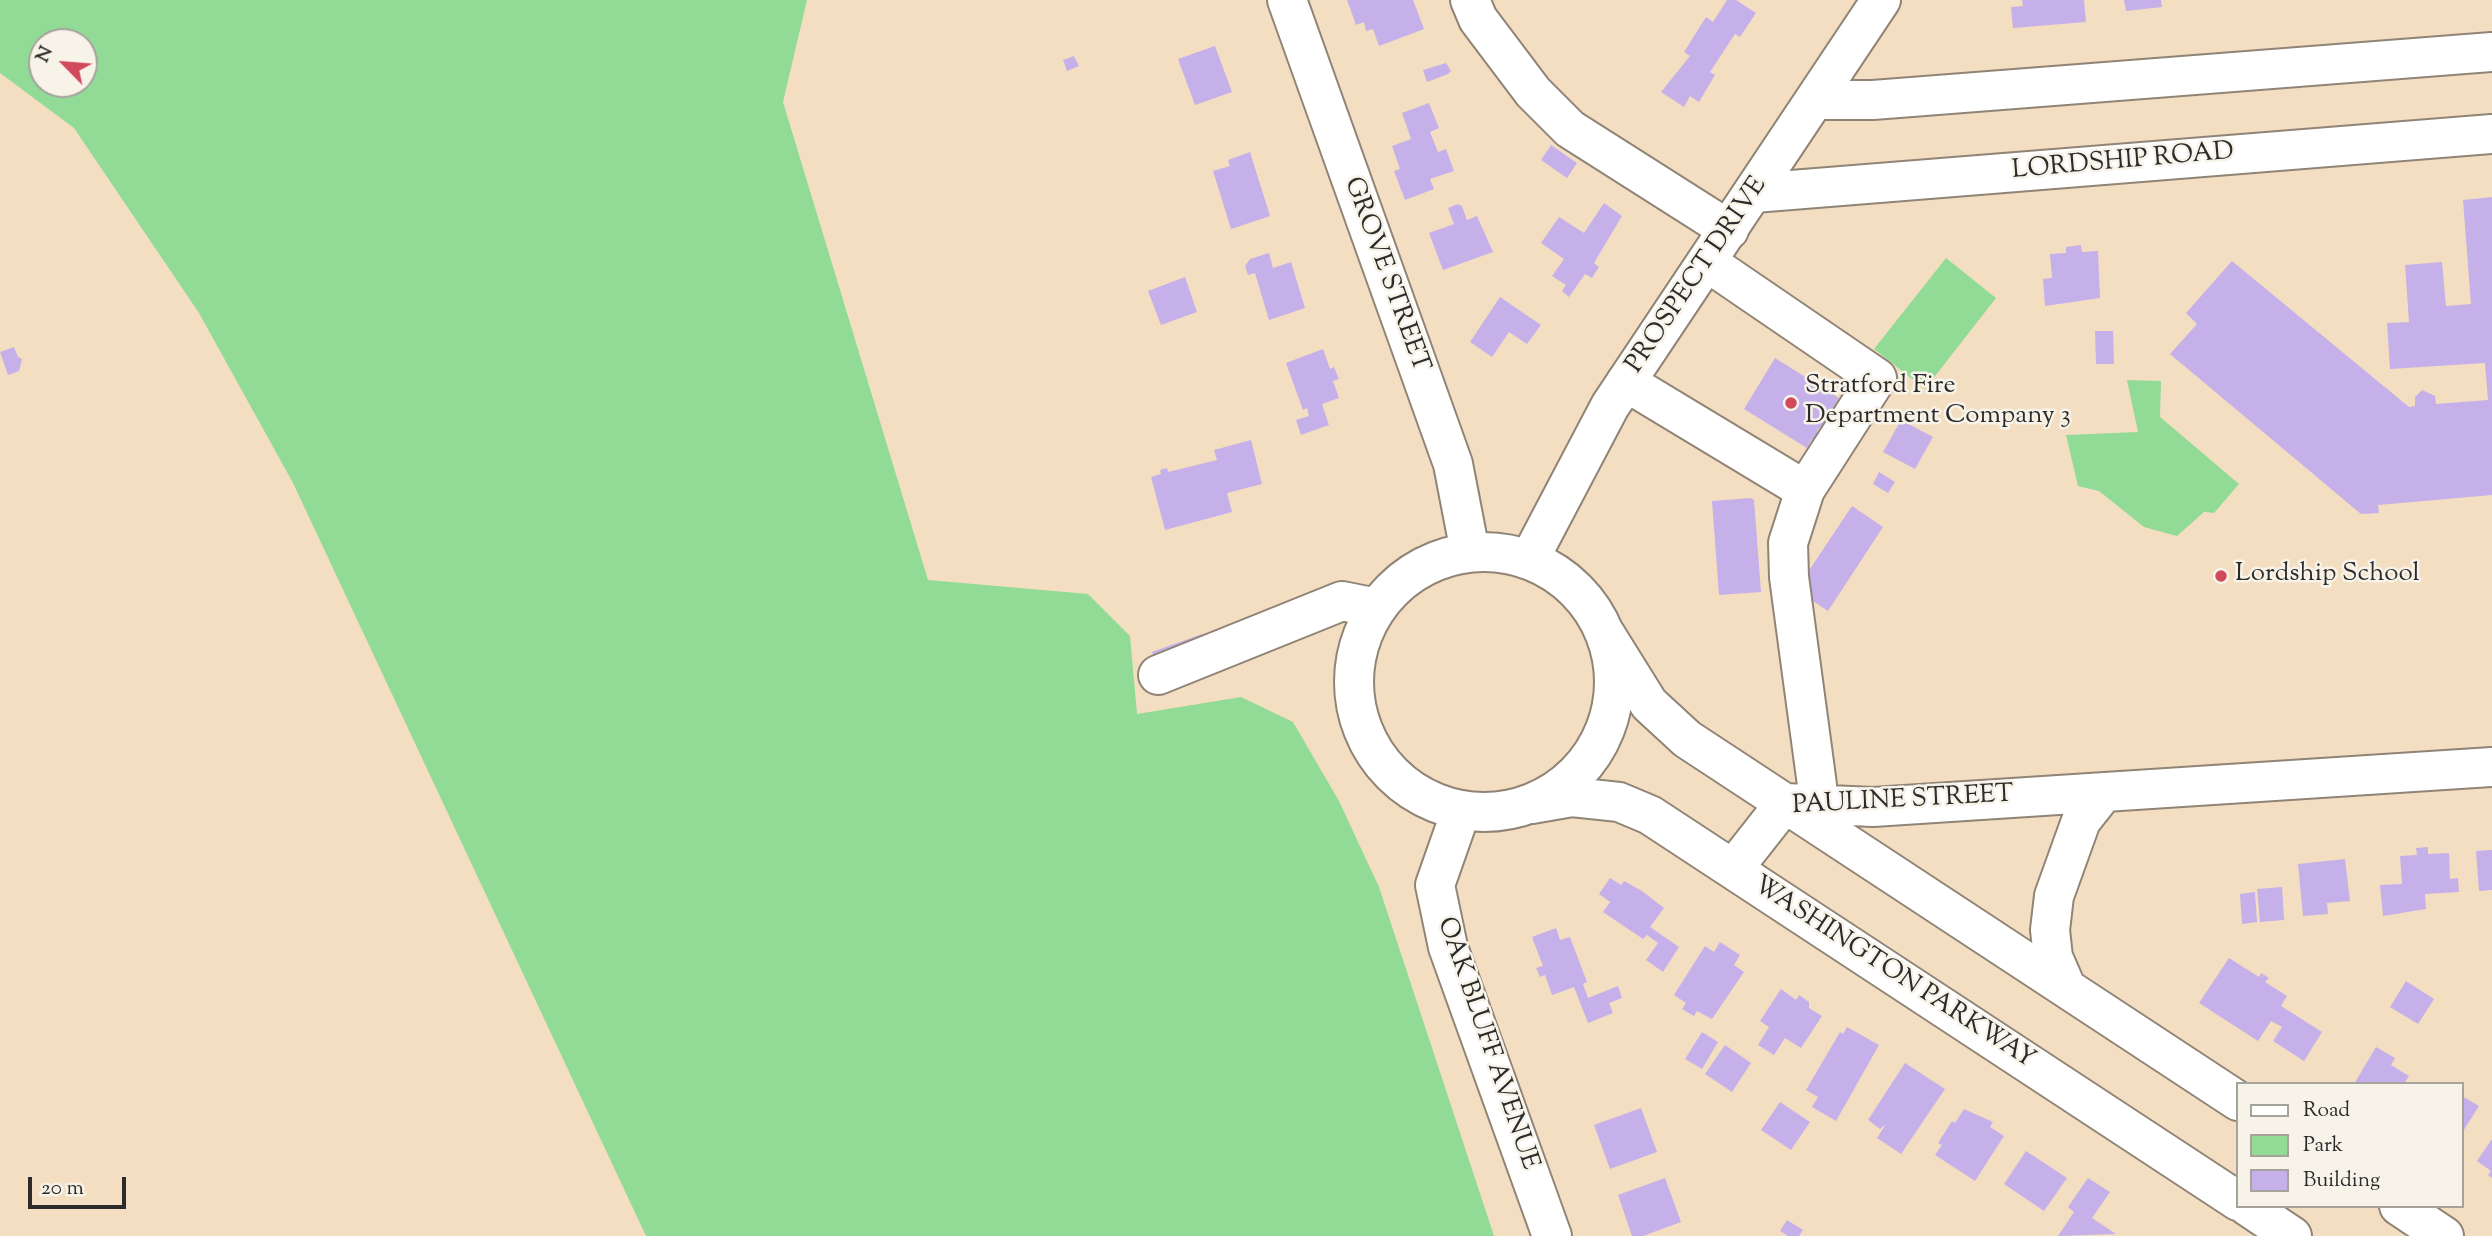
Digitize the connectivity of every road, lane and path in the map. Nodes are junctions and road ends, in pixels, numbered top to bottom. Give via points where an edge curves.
1 (1287, 0) edge
2 (1470, 0) edge
3 (1881, 0) edge
4 (2492, 52) edge
5 (1816, 100) junction
6 (2492, 134) edge
7 (1754, 193) junction
8 (1729, 230) junction
9 (1707, 262) junction
10 (1626, 382) junction
11 (1805, 490) junction
12 (1470, 552) junction
13 (1529, 560) junction
14 (1377, 608) junction
15 (1606, 635) junction
16 (1158, 675) dead end
17 (2492, 767) edge
18 (2104, 792) junction
19 (1532, 804) junction
20 (1461, 811) junction
21 (1807, 811) junction
22 (1733, 869) junction
23 (2066, 987) junction
24 (2236, 1100) edge
25 (2236, 1199) edge
26 (2250, 1208) edge
27 (2402, 1208) edge
28 (1552, 1236) edge
29 (2292, 1236) edge
30 (2444, 1236) edge

1 - 12 street, GROVE STREET via 1453,464
2 - 8 street via 1478,19 1533,92 1570,129
3 - 5 street, PROSPECT DRIVE
4 - 5 street via 1873,100
5 - 7 street, PROSPECT DRIVE
6 - 7 street, LORDSHIP ROAD
7 - 8 street, PROSPECT DRIVE
8 - 9 street, PROSPECT DRIVE
9 - 10 street, PROSPECT DRIVE
9 - 11 street via 1877,378
10 - 11 street
10 - 13 street, PROSPECT DRIVE
11 - 21 street via 1788,543
12 - 13 street, WASHINGTON PARKWAY
12 - 14 street, WASHINGTON PARKWAY via 1434,562 1402,580
13 - 15 street, WASHINGTON PARKWAY via 1562,577 1588,603
14 - 16 street via 1342,601
14 - 20 street, WASHINGTON PARKWAY via 1360,642 1353,678 1358,715 1372,750 1395,779 1426,800
15 - 19 street via 1614,685 1603,735 1574,776
15 - 21 street via 1649,704 1687,738
17 - 18 street, PAULINE STREET
18 - 21 street, PAULINE STREET
18 - 23 street via 2081,821 2054,896 2053,957
19 - 20 street, WASHINGTON PARKWAY via 1497,812
19 - 22 street, WASHINGTON PARKWAY via 1572,797 1619,802 1650,815
20 - 28 street, OAK BLUFF AVENUE via 1435,885 1448,947
21 - 22 street, PAULINE STREET
21 - 23 street
22 - 25 street, WASHINGTON PARKWAY
23 - 24 street
26 - 29 street
27 - 30 street

